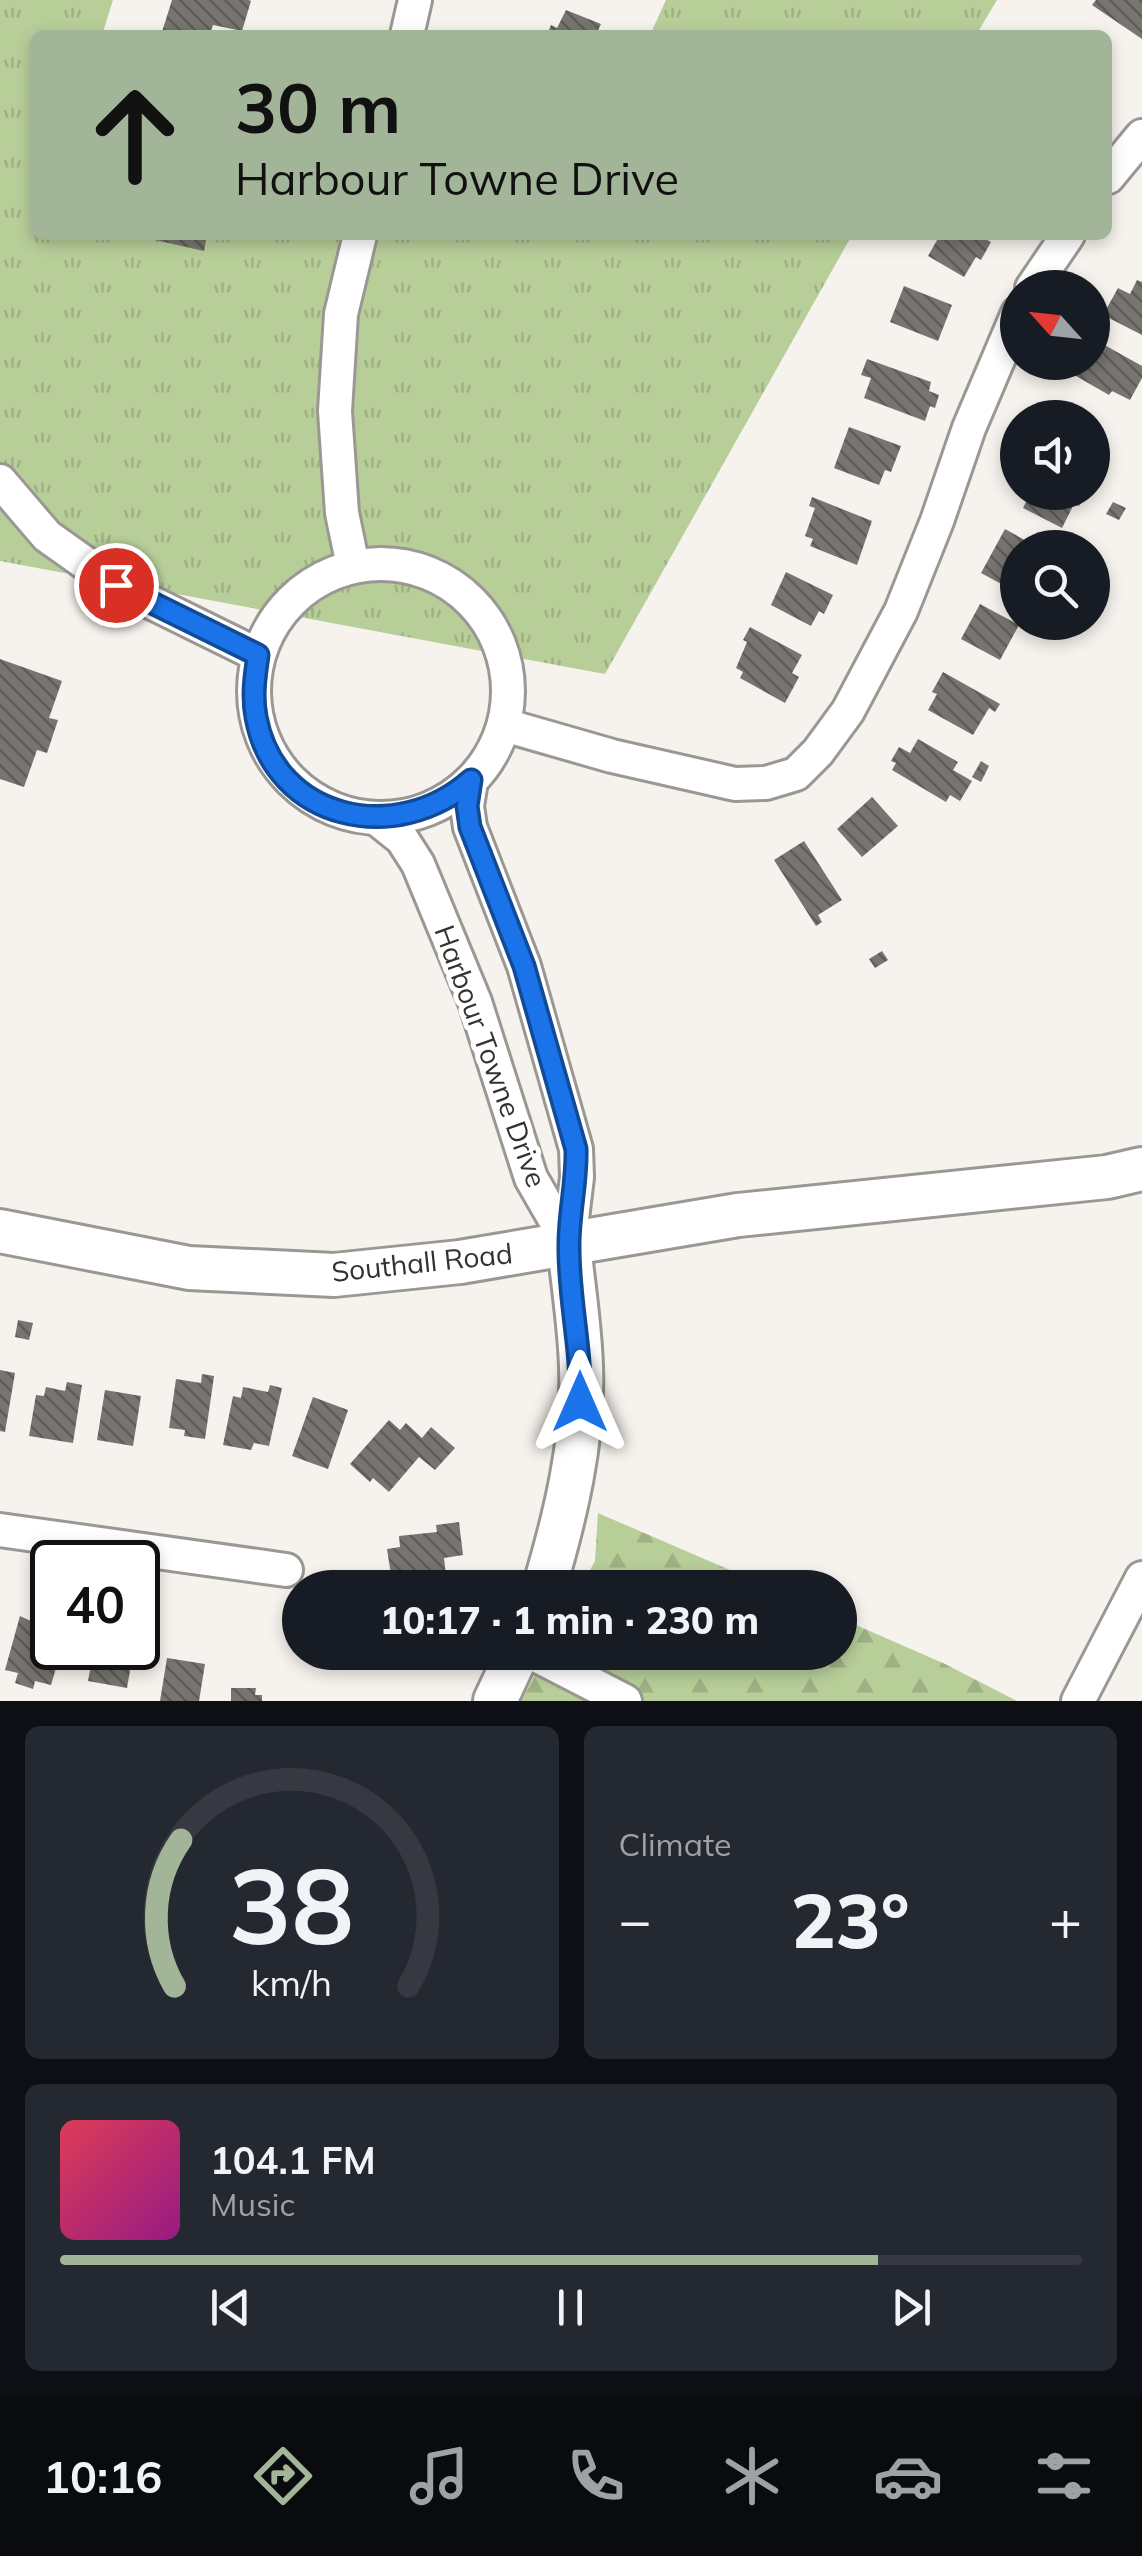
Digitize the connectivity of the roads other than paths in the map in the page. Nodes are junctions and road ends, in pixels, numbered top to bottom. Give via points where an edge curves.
1 (415, 0) edge
2 (408, 30) edge
3 (1142, 136) edge
4 (1112, 172) edge
5 (359, 240) edge
6 (1065, 240) edge
7 (1044, 270) edge
8 (1000, 355) edge
9 (0, 481) edge
10 (353, 566) junction
11 (258, 655) junction
12 (504, 725) junction
13 (471, 780) junction
14 (377, 818) junction
15 (1142, 1170) edge
16 (0, 1231) edge
17 (568, 1244) junction
18 (0, 1530) edge
19 (286, 1570) dead end
20 (549, 1570) edge
21 (1142, 1578) edge
22 (510, 1670) edge
23 (565, 1670) edge
24 (495, 1701) edge
25 (625, 1701) edge
26 (1078, 1701) edge

1 - 2 street
3 - 4 street
5 - 10 street via 341,314 336,411 342,513
6 - 7 street
8 - 12 street via 901,611 848,710 796,774 734,784
9 - 11 street via 47,536 116,585
10 - 11 street via 316,582 284,607
10 - 12 street via 394,563 432,574 466,596 491,627 506,665
11 - 14 street via 256,716 278,766 327,807
12 - 13 street
13 - 14 street via 428,809
13 - 17 street, Harbour Towne Drive via 470,827 524,966 576,1149
14 - 17 street, Harbour Towne Drive via 418,864 476,1002 531,1178
15 - 17 street, Southall Road via 738,1215
16 - 17 street, Southall Road via 190,1268 334,1274
17 - 20 street via 581,1368 578,1436
18 - 19 street
21 - 26 street
22 - 24 street
23 - 25 street

